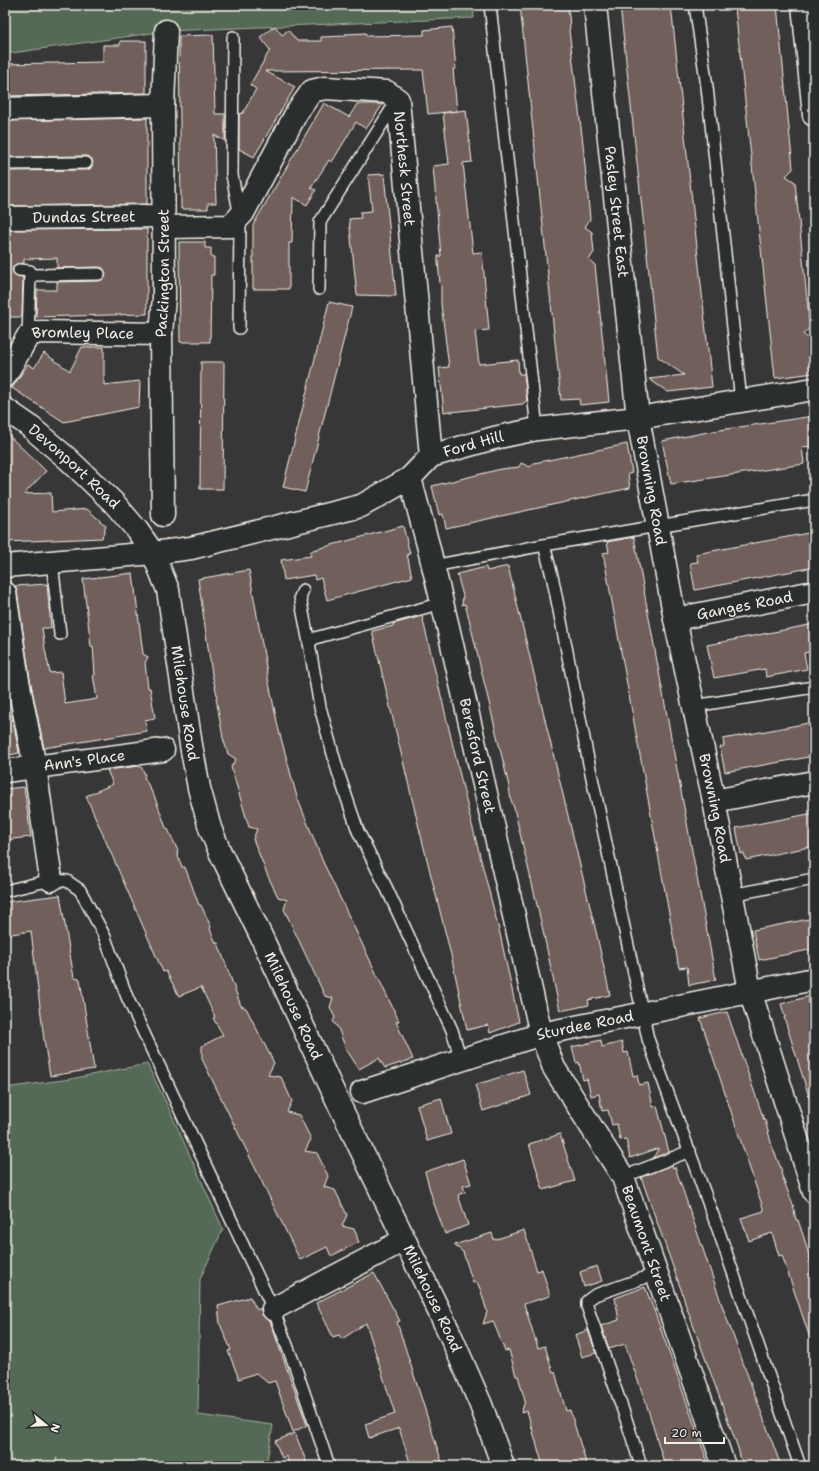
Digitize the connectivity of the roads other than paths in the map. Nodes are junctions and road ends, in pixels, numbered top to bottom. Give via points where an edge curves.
1 (490, 5) edge
2 (595, 5) edge
3 (696, 5) edge
4 (803, 5) edge
5 (166, 31) dead end
6 (233, 37) dead end
7 (811, 50) edge
8 (398, 100) junction
9 (163, 105) junction
10 (5, 109) edge
11 (814, 115) edge
12 (86, 163) dead end
13 (5, 164) edge
14 (240, 217) junction
15 (5, 218) edge
16 (163, 222) junction
17 (18, 270) dead end
18 (99, 274) dead end
19 (30, 275) junction
20 (319, 290) dead end
21 (239, 328) dead end
22 (161, 334) junction
23 (28, 336) junction
24 (5, 376) edge
25 (814, 389) edge
26 (741, 401) junction
27 (5, 409) edge
28 (638, 418) junction
29 (536, 429) junction
30 (431, 456) junction
31 (410, 478) junction
32 (814, 500) edge
33 (163, 515) dead end
34 (659, 526) junction
35 (137, 530) joint
36 (544, 545) junction
37 (153, 553) junction
38 (52, 562) junction
39 (5, 566) edge
40 (433, 566) junction
41 (303, 590) dead end
42 (814, 592) edge
43 (5, 593) edge
44 (442, 603) junction
45 (675, 619) junction
46 (60, 634) dead end
47 (308, 643) junction
48 (12, 681) edge
49 (814, 687) edge
50 (694, 706) junction
51 (163, 750) dead end
52 (35, 767) junction
53 (5, 771) edge
54 (814, 782) edge
55 (714, 802) junction
56 (814, 879) edge
57 (51, 880) junction
58 (5, 891) edge
59 (732, 895) junction
60 (814, 980) edge
61 (750, 991) junction
62 (643, 1013) junction
63 (541, 1034) junction
64 (461, 1060) junction
65 (362, 1092) dead end
66 (690, 1151) junction
67 (624, 1177) junction
68 (814, 1192) edge
69 (404, 1240) junction
70 (658, 1273) junction
71 (273, 1309) junction
72 (329, 1466) edge
73 (503, 1466) edge
74 (641, 1466) edge
75 (724, 1466) edge
76 (800, 1466) edge

1 - 29 lane
2 - 28 street, Pasley Street East
3 - 26 lane
4 - 7 street
5 - 9 street, Packington Street
6 - 14 lane via 232,176
7 - 11 street
8 - 14 street, Northesk Street via 387,92 325,88 312,91 297,112
8 - 20 lane via 320,222
8 - 30 street, Northesk Street
9 - 10 street
9 - 16 street, Packington Street
12 - 13 lane
14 - 16 street via 231,226
14 - 21 lane
15 - 16 street, Dundas Street
16 - 22 street, Packington Street via 164,297
17 - 19 lane via 30,271
18 - 19 lane
19 - 23 lane
22 - 23 street, Bromley Place via 39,332
22 - 33 street, Packington Street
23 - 24 street, Bromley Place
25 - 26 street, Ford Hill
26 - 28 street, Ford Hill
27 - 35 street, Devonport Road via 68,459 114,503
28 - 29 street, Ford Hill
28 - 34 street, Browning Road
29 - 30 street, Ford Hill
30 - 31 street, Ford Hill
31 - 37 street, Ford Hill via 361,506 191,548
31 - 40 street, Beresford Street
32 - 34 lane
34 - 36 lane
34 - 45 street, Browning Road
35 - 37 street, Milehouse Road
36 - 40 lane
36 - 62 lane
37 - 38 street, Ford Hill
37 - 69 street, Milehouse Road via 168,590 191,745 210,828
38 - 39 street, Ford Hill
38 - 46 lane
40 - 44 street, Beresford Street
41 - 47 lane via 300,597
42 - 45 street, Ganges Road
43 - 48 street
44 - 47 lane via 316,638
44 - 63 street, Beresford Street
45 - 50 street, Browning Road
47 - 64 lane via 320,707 358,831 388,889 449,1023
48 - 52 street
49 - 50 lane
50 - 55 street, Browning Road
51 - 52 street, Ann's Place
52 - 53 street, Ann's Place
52 - 57 street
54 - 55 street
55 - 59 street, Browning Road
56 - 59 lane
57 - 58 lane
57 - 71 lane via 67,881 80,890 104,935 127,997
59 - 61 street, Browning Road
60 - 61 street, Sturdee Road
61 - 62 street, Sturdee Road
61 - 68 street, Browning Road
62 - 63 street, Sturdee Road
62 - 66 lane via 648,1039
63 - 64 street, Sturdee Road
63 - 67 street, Beaumont Street via 554,1068
64 - 65 street, Sturdee Road
66 - 67 lane
66 - 76 lane
67 - 70 street, Beaumont Street
69 - 71 street
69 - 73 street, Milehouse Road via 475,1390
70 - 74 lane via 595,1295 587,1301
70 - 75 street, Beaumont Street
71 - 72 lane

